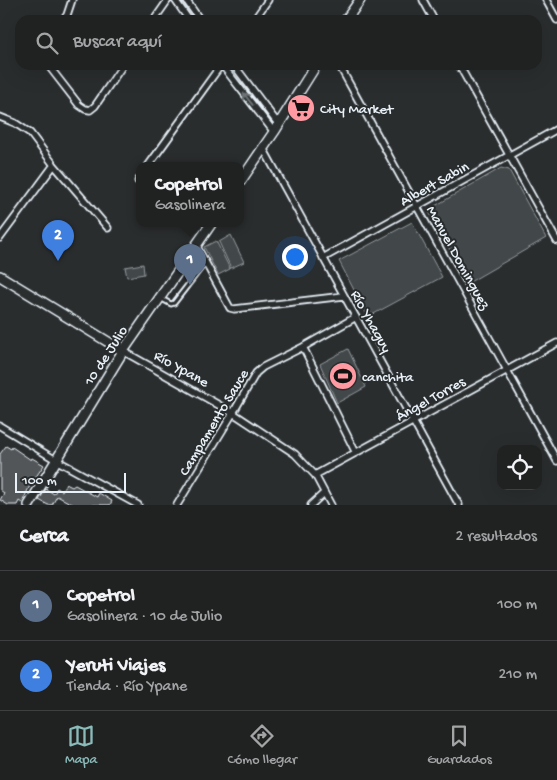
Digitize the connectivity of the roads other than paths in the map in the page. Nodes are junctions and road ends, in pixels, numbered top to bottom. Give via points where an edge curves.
1 (72, 0) edge
2 (168, 0) edge
3 (175, 0) edge
4 (186, 0) edge
5 (268, 0) edge
6 (360, 0) edge
7 (423, 0) edge
8 (546, 0) edge
9 (67, 15) edge
10 (158, 15) edge
11 (186, 15) edge
12 (196, 15) edge
13 (258, 15) edge
14 (350, 15) edge
15 (431, 15) edge
16 (556, 17) edge
17 (52, 70) edge
18 (120, 70) edge
19 (218, 70) edge
20 (226, 70) edge
21 (237, 70) edge
22 (313, 70) edge
23 (342, 70) edge
24 (462, 70) edge
25 (0, 117) edge
26 (276, 128) junction
27 (557, 129) edge
28 (263, 148) junction
29 (509, 155) junction
30 (151, 162) edge
31 (54, 165) junction
32 (244, 176) edge
33 (418, 206) junction
34 (209, 227) edge
35 (108, 228) dead end
36 (0, 238) edge
37 (557, 241) edge
38 (196, 245) junction
39 (323, 258) junction
40 (186, 260) junction
41 (205, 262) junction
42 (199, 270) junction
43 (0, 276) edge
44 (344, 296) junction
45 (160, 298) junction
46 (356, 317) junction
47 (557, 343) edge
48 (303, 347) junction
49 (123, 351) junction
50 (507, 370) junction
51 (234, 413) junction
52 (413, 422) junction
53 (0, 426) edge
54 (356, 452) junction
55 (56, 460) junction
56 (557, 461) edge
57 (315, 475) junction
58 (324, 492) junction
59 (29, 505) edge
60 (138, 505) edge
61 (177, 505) edge
62 (311, 505) edge
63 (332, 505) edge
64 (459, 505) edge

1 - 9 street
2 - 10 street
3 - 11 street
4 - 12 street
5 - 13 street
6 - 14 main road
7 - 15 street
8 - 16 street
17 - 18 street via 85,110 95,106
19 - 30 street
26 -> 20 street
21 - 26 street
22 - 26 main road
23 - 33 street, Manuel Dominguez
24 - 29 street
25 - 31 street via 30,133
26 - 28 main road
27 - 29 street, Albert Sabin
28 - 32 main road
28 - 39 street, Río Yhaguy
29 - 33 street, Albert Sabin
29 - 37 street
31 - 35 street
31 - 36 street
33 - 39 street, Albert Sabin
33 - 50 street, Manuel Dominguez
34 - 38 main road, 10 de Julio
38 - 40 main road, 10 de Julio
38 - 41 street
39 - 44 street, Río Yhaguy
40 - 42 lane
40 - 45 main road, 10 de Julio
41 - 42 lane
41 - 44 street via 230,308 234,309
42 - 45 lane via 174,303
43 - 49 main road, Río Ypane
44 - 46 street, Río Yhaguy
45 - 49 main road, 10 de Julio
46 - 48 street, Campamento Sauce
46 - 52 street, Río Yhaguy
47 - 50 street, Ángel Torres
48 - 51 street, Campamento Sauce via 256,373
48 - 54 street
49 - 51 street, Río Ypane
49 - 55 main road, 10 de Julio
50 - 52 street, Ángel Torres
50 - 56 street, Manuel Dominguez
51 - 57 street, Río Ypane via 295,454
51 - 61 street, Campamento Sauce
52 - 54 street, Ángel Torres
52 - 64 street, Río Yhaguy
53 - 55 street
54 - 57 street, Ángel Torres
55 - 59 main road, 10 de Julio
55 - 60 street
57 - 58 street, Río Ypane
58 - 62 street
58 - 63 street, Río Ypane

